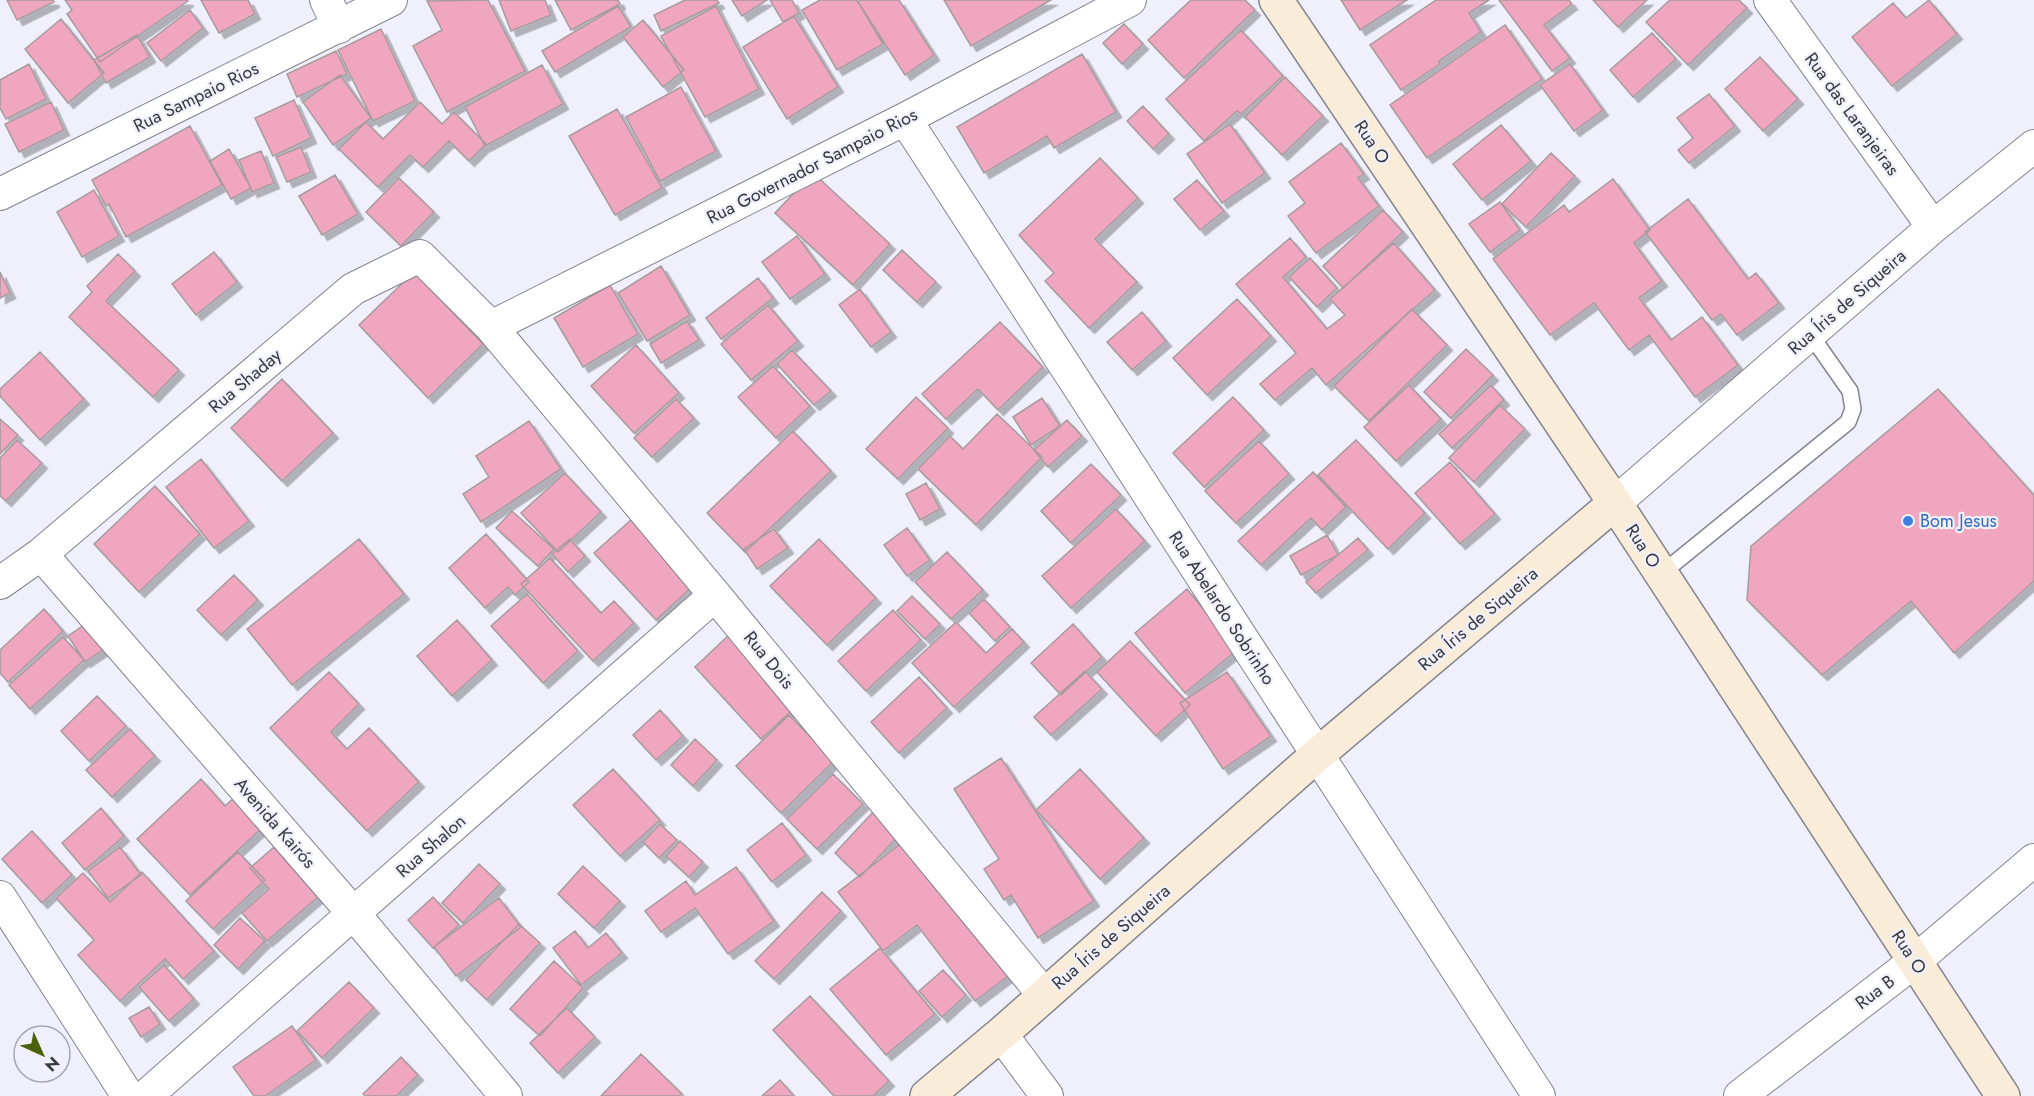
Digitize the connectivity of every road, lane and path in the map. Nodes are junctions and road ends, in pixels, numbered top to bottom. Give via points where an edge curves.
1 (391, 0) edge
2 (1130, 0) edge
3 (1276, 0) edge
4 (1770, 0) edge
5 (332, 13) edge
6 (905, 119) junction
7 (2034, 146) edge
8 (0, 194) edge
9 (1934, 227) junction
10 (491, 327) junction
11 (1810, 334) junction
12 (1615, 503) junction
13 (41, 554) junction
14 (1661, 574) junction
15 (0, 583) edge
16 (715, 596) junction
17 (1317, 755) junction
18 (2034, 860) edge
19 (0, 897) edge
20 (354, 914) junction
21 (1916, 961) junction
22 (1044, 995) junction
23 (1001, 1034) junction
24 (128, 1096) edge
25 (146, 1096) edge
26 (506, 1096) edge
27 (927, 1096) edge
28 (1047, 1096) edge
29 (1539, 1096) edge
30 (1740, 1096) edge
31 (2003, 1096) edge

1 - 5 street, Rua Sampaio Rios
2 - 6 street, Rua Governador Sampaio Rios
3 - 12 street, Rua O
4 - 9 street, Rua das Laranjeiras
5 - 8 street, Rua Sampaio Rios
6 - 10 street, Rua Governador Sampaio Rios
6 - 17 street, Rua Abelardo Sobrinho
7 - 9 street, Rua Íris de Siqueira
9 - 11 street, Rua Íris de Siqueira
10 - 13 street, Rua Shaday via 420,256 353,289
10 - 16 street, Rua Dois
11 - 12 street, Rua Íris de Siqueira
11 - 14 lane via 1850,391 1853,409 1848,422
12 - 14 street, Rua O
12 - 17 street, Rua Íris de Siqueira
13 - 15 street, Rua Shaday
13 - 20 street, Avenida Kairós
14 - 21 street, Rua O
16 - 20 street, Rua Shalon
16 - 22 street, Rua Dois
17 - 22 street, Rua Íris de Siqueira
17 - 29 street, Rua Abelardo Sobrinho
18 - 21 street, Rua B
19 - 24 street
20 - 25 street, Rua Shalon
20 - 26 street, Avenida Kairós
21 - 30 street, Rua B
21 - 31 street, Rua O
22 - 23 street, Rua Íris de Siqueira
23 - 27 street, Rua Íris de Siqueira
23 - 28 street

